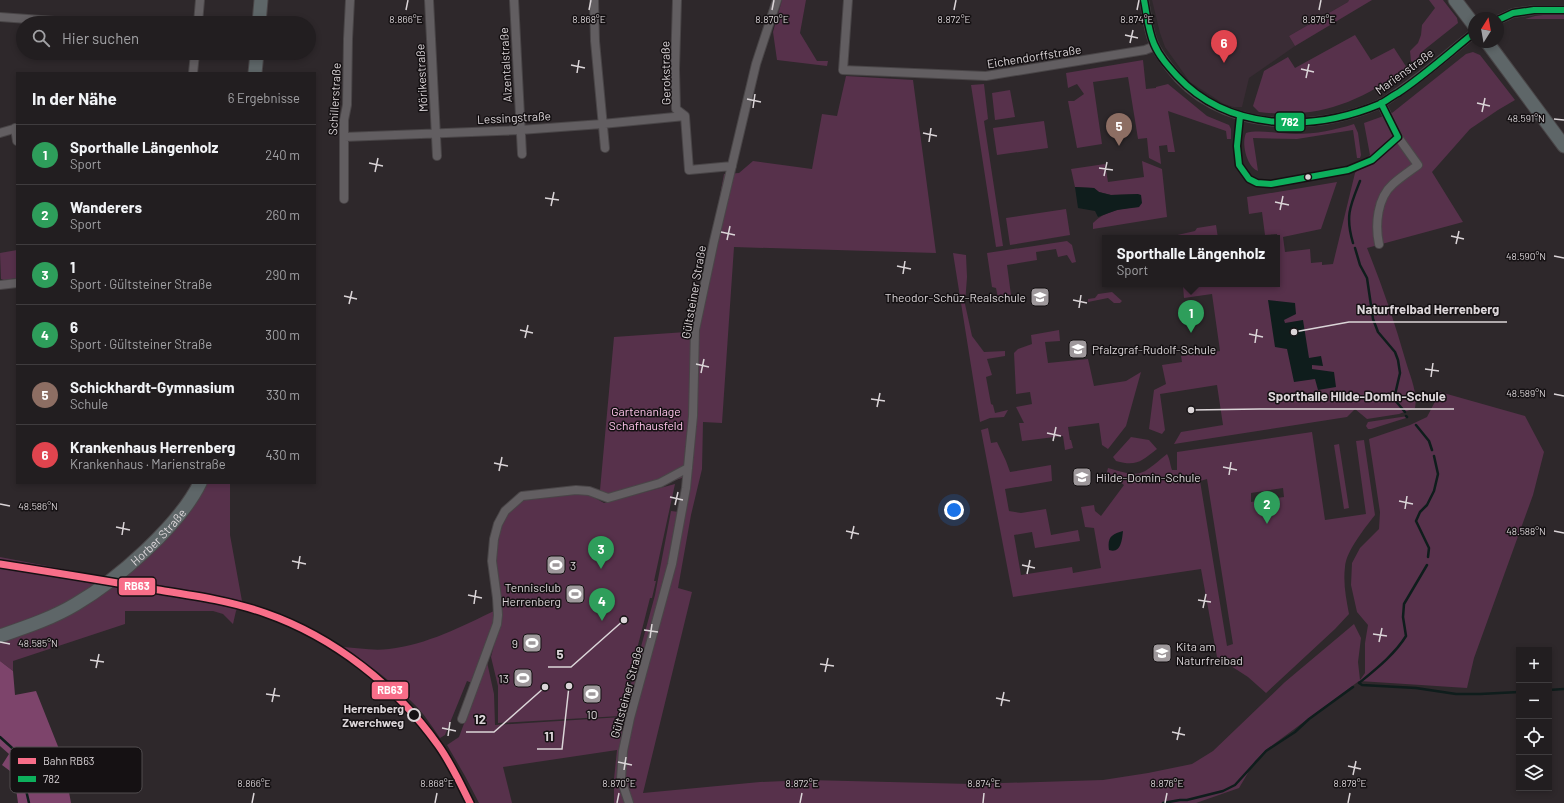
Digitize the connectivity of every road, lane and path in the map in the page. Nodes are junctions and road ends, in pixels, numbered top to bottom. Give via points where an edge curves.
1 (200, 0) edge
2 (261, 0) edge
3 (350, 0) edge
4 (430, 0) edge
5 (514, 0) edge
6 (594, 0) edge
7 (677, 0) edge
8 (777, 0) edge
9 (848, 0) edge
10 (1144, 0) edge
11 (1455, 0) edge
12 (1564, 10) edge
13 (199, 16) edge
14 (260, 16) edge
15 (0, 17) edge
16 (1468, 17) edge
17 (1504, 17) edge
18 (16, 18) edge
19 (1468, 38) edge
20 (1155, 46) junction
21 (1491, 48) edge
22 (194, 60) edge
23 (256, 60) edge
24 (193, 72) edge
25 (255, 72) edge
26 (1381, 104) junction
27 (685, 116) junction
28 (602, 124) junction
29 (16, 128) edge
30 (520, 130) junction
31 (0, 133) edge
32 (436, 133) junction
33 (344, 137) junction
34 (1564, 146) edge
35 (605, 148) dead end
36 (522, 154) dead end
37 (437, 156) dead end
38 (732, 166) junction
39 (344, 199) dead end
40 (1379, 244) dead end
41 (16, 283) edge
42 (0, 285) edge
43 (688, 468) junction
44 (199, 484) edge
45 (0, 636) edge
46 (462, 719) dead end
47 (629, 803) edge

1 - 13 street
2 - 14 main road
3 - 33 street, Schillerstraße
4 - 32 street, Mörikestraße
5 - 30 street, Alzentalstraße
6 - 28 street
7 - 27 street, Gerokstraße via 676,109
8 - 38 street, Gültsteiner Straße via 756,64
9 - 20 street, Eichendorffstraße via 843,70 986,76 1145,50
10 - 20 street, Marienstraße
11 - 16 main road
12 - 17 street via 1513,12
15 - 18 street
19 - 26 street, Marienstraße via 1418,79
20 - 26 street, Marienstraße via 1175,76 1190,91 1223,111 1243,117 1303,123 1353,113
21 - 34 main road
22 - 24 street
23 - 25 main road
26 - 40 street via 1398,137 1418,165 1391,185 1383,200 1376,233
27 - 28 street, Lessingstraße
27 - 38 street, Gerokstraße via 689,170
28 - 30 street, Lessingstraße
28 - 35 street
29 - 31 street
30 - 32 street, Lessingstraße
30 - 36 street, Alzentalstraße
32 - 33 street, Lessingstraße
32 - 37 street, Mörikestraße
33 - 39 street, Schillerstraße
38 - 43 street, Gültsteiner Straße via 696,330
41 - 42 street
43 - 46 street via 660,483 608,498 589,491 576,490 522,496 505,511 496,531 492,561 497,598 497,624
43 - 47 street, Gültsteiner Straße via 672,564 623,751 622,779
44 - 45 main road, Horber Straße via 163,532 118,575 76,604 33,625

